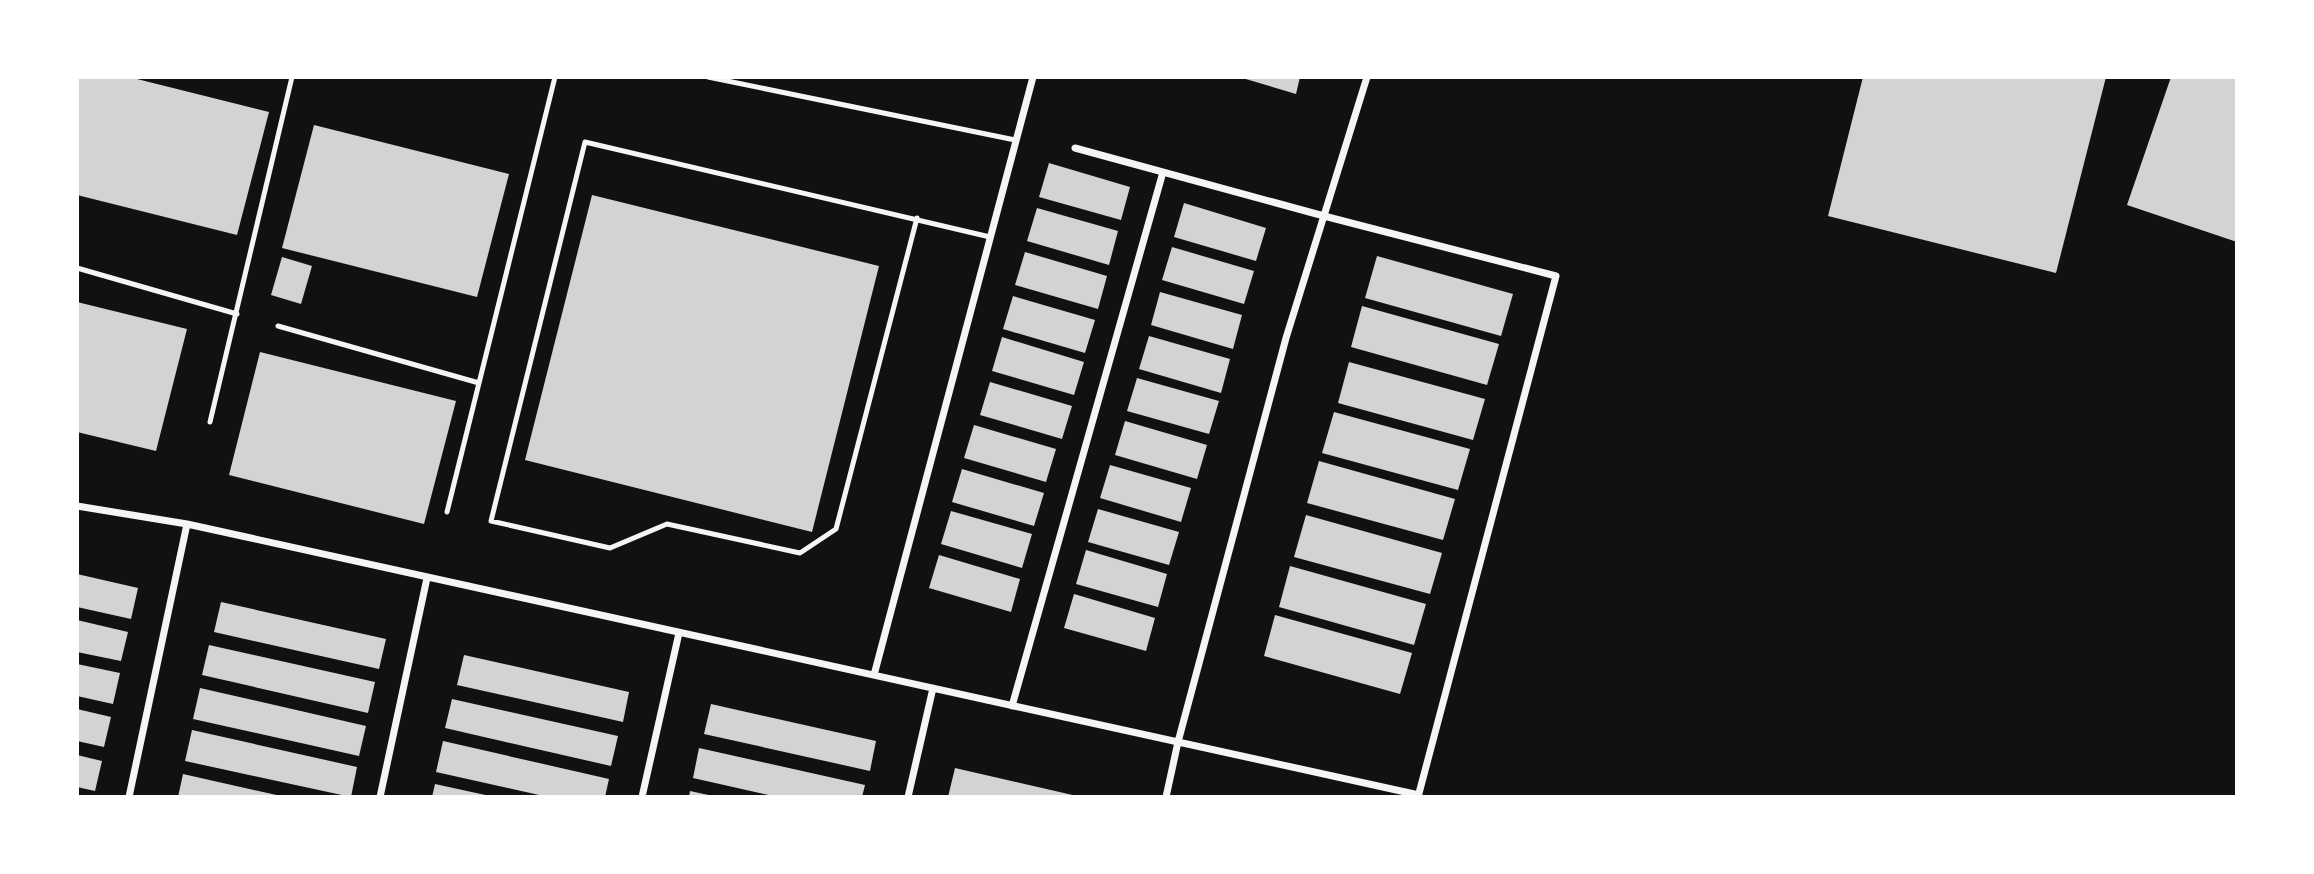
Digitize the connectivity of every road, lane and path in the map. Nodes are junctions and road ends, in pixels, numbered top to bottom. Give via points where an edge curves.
1 (292, 77) edge
2 (555, 77) edge
3 (708, 77) edge
4 (1033, 77) edge
5 (1367, 77) edge
6 (1015, 140) junction
7 (1075, 148) dead end
8 (1163, 172) junction
9 (1324, 216) junction
10 (917, 218) junction
11 (990, 237) junction
12 (77, 268) edge
13 (237, 314) junction
14 (278, 326) dead end
15 (479, 383) junction
16 (211, 422) dead end
17 (77, 506) edge
18 (447, 512) dead end
19 (187, 524) junction
20 (427, 578) junction
21 (679, 633) junction
22 (874, 675) junction
23 (933, 688) junction
24 (1012, 706) junction
25 (1178, 742) junction
26 (1418, 796) edge
27 (129, 797) edge
28 (380, 797) edge
29 (642, 797) edge
30 (908, 797) edge
31 (1166, 797) edge

1 - 13 lane
2 - 15 lane
3 - 6 lane
4 - 6 street
5 - 9 street
6 - 11 street
7 - 8 street
8 - 9 street
8 - 24 street
9 - 25 street via 1286,338
9 - 26 street via 1556,276
10 - 10 lane via 585,142 491,521 610,548 667,524 800,553 836,529
10 - 11 lane
11 - 22 street
12 - 13 lane
13 - 16 lane
14 - 15 lane
15 - 18 lane
17 - 19 street
19 - 20 street
19 - 27 street
20 - 21 street
20 - 28 street
21 - 22 street
21 - 29 street
22 - 23 street
23 - 24 street
23 - 30 street
24 - 25 street
25 - 26 street
25 - 31 street

